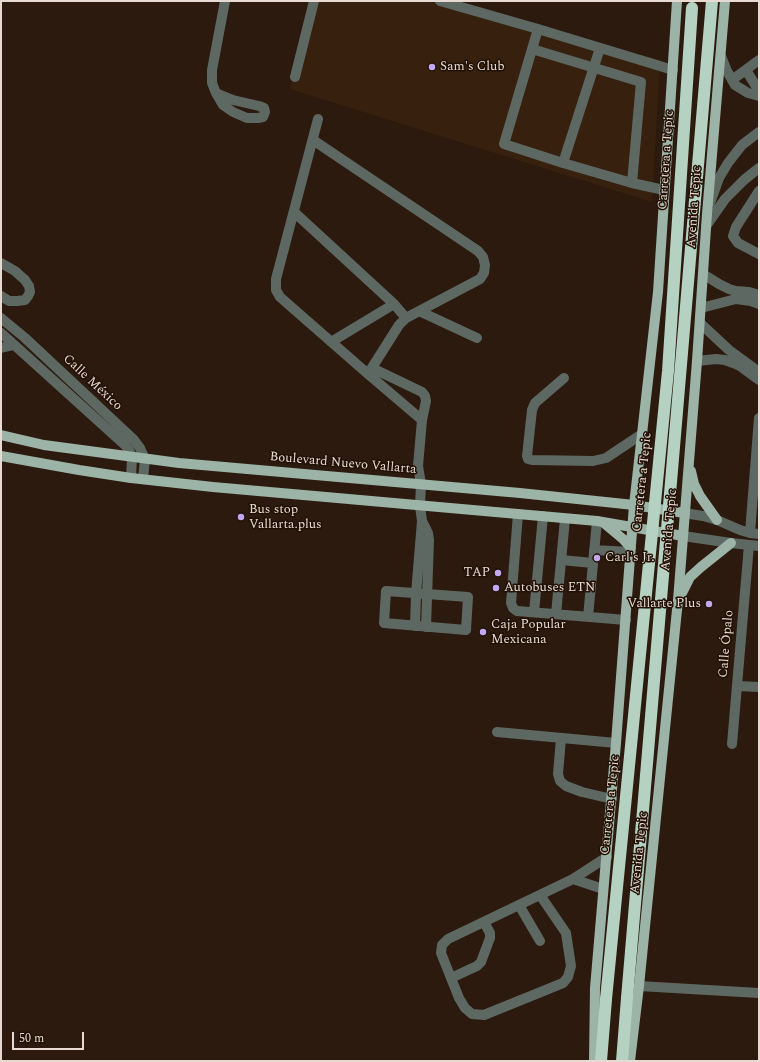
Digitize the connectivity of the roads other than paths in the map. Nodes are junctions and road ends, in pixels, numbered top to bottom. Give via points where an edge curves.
1 (225, 1) edge
2 (314, 1) edge
3 (440, 1) edge
4 (677, 1) edge
5 (712, 1) edge
6 (726, 1) edge
7 (692, 4) edge
8 (538, 29) junction
9 (600, 48) junction
10 (532, 50) junction
11 (721, 56) junction
12 (759, 60) edge
13 (594, 67) junction
14 (673, 70) junction
15 (746, 70) junction
16 (295, 77) dead end
17 (732, 80) junction
18 (759, 91) edge
19 (216, 93) dead end
20 (759, 96) edge
21 (318, 119) dead end
22 (759, 132) edge
23 (313, 140) junction
24 (563, 163) junction
25 (759, 168) edge
26 (744, 180) junction
27 (632, 183) junction
28 (664, 190) junction
29 (759, 191) edge
30 (294, 212) junction
31 (707, 214) junction
32 (706, 226) junction
33 (759, 254) edge
34 (1, 263) edge
35 (703, 274) junction
36 (736, 295) junction
37 (759, 295) edge
38 (1, 296) edge
39 (394, 304) junction
40 (759, 304) edge
41 (701, 308) junction
42 (419, 311) junction
43 (1, 318) edge
44 (406, 318) junction
45 (700, 323) junction
46 (1, 333) edge
47 (477, 338) dead end
48 (331, 342) junction
49 (14, 344) junction
50 (1, 348) edge
51 (729, 350) junction
52 (725, 360) junction
53 (697, 361) junction
54 (370, 371) junction
55 (759, 372) edge
56 (564, 378) dead end
57 (759, 380) edge
58 (759, 418) edge
59 (422, 420) junction
60 (642, 434) junction
61 (1, 435) edge
62 (1, 456) edge
63 (132, 457) junction
64 (145, 459) junction
65 (689, 462) junction
66 (757, 464) edge
67 (130, 478) junction
68 (143, 479) junction
69 (421, 484) junction
70 (634, 505) junction
71 (420, 506) junction
72 (684, 513) junction
73 (518, 514) junction
74 (543, 516) junction
75 (565, 518) junction
76 (717, 520) junction
77 (422, 521) junction
78 (599, 522) junction
79 (632, 527) junction
80 (755, 534) edge
81 (682, 536) junction
82 (731, 544) junction
83 (754, 546) edge
84 (594, 550) junction
85 (631, 550) junction
86 (561, 560) junction
87 (593, 563) junction
88 (416, 594) junction
89 (427, 594) junction
90 (678, 600) junction
91 (534, 612) junction
92 (556, 614) junction
93 (588, 617) junction
94 (626, 620) junction
95 (415, 626) junction
96 (426, 627) junction
97 (737, 686) junction
98 (759, 688) edge
99 (497, 732) dead end
100 (561, 738) junction
101 (616, 743) junction
102 (732, 744) dead end
103 (612, 798) junction
104 (607, 857) junction
105 (573, 879) junction
106 (603, 888) junction
107 (540, 895) junction
108 (519, 905) junction
109 (484, 922) junction
110 (540, 941) dead end
111 (451, 978) junction
112 (640, 986) junction
113 (759, 993) edge
114 (594, 1061) edge
115 (601, 1061) edge
116 (622, 1061) edge
117 (630, 1061) edge

1 - 19 street via 212,70 212,83
2 - 16 street
3 - 8 street
4 - 14 main road
5 - 116 highway, bridge
6 - 11 main road, Avenida Tepic
7 - 115 highway, Carretera a Tepic, bridge via 668,372
8 - 9 street
8 - 10 street
9 - 13 street
9 - 14 street
10 - 13 street
10 - 24 street via 504,144
11 - 17 street
11 - 31 main road, Avenida Tepic
12 - 15 street
13 - 24 street
13 - 27 street via 641,82
14 - 28 main road
15 - 17 street
15 - 18 street
17 - 20 street via 748,93
21 - 23 street
22 - 31 street via 742,145 728,163 717,183
23 - 30 street
23 - 42 street via 478,251 483,257 486,265 480,279
24 - 27 street
25 - 26 street
26 - 29 street
26 - 32 street via 725,199
27 - 28 street
28 - 60 main road via 658,292
29 - 33 street via 733,236 738,243
30 - 39 street
30 - 48 street via 276,280 276,290 280,297
31 - 32 main road, Avenida Tepic
32 - 35 main road, Avenida Tepic
34 - 38 street via 25,280 30,292 25,300 17,302
35 - 36 street
35 - 41 main road, Avenida Tepic
36 - 37 street via 749,292
36 - 40 street
36 - 41 street
39 - 44 street
39 - 48 street
41 - 45 main road, Avenida Tepic
42 - 44 street
42 - 47 street
43 - 64 street, Calle México via 134,440
44 - 54 street
45 - 51 street
45 - 53 main road, Avenida Tepic
46 - 49 street, Calle México
48 - 54 street
49 - 50 street
49 - 63 street, Calle México via 124,445
51 - 52 street
51 - 55 street
52 - 53 street
52 - 57 street via 740,366
53 - 65 main road, Avenida Tepic
54 - 59 street
54 - 59 street via 422,392 426,401
56 - 60 street via 535,403 532,410 528,458 593,461 606,458
58 - 66 street
59 - 69 street via 418,466
60 - 70 main road
61 - 63 main road, Boulevard Nuevo Vallarta via 44,445
62 - 67 main road
63 - 64 main road, Boulevard Nuevo Vallarta
63 - 67 street
64 - 68 street
64 - 69 main road, Boulevard Nuevo Vallarta
65 - 72 main road, Avenida Tepic
65 - 76 main road via 694,484
66 - 80 street
67 - 68 main road
68 - 71 main road
69 - 70 main road, Boulevard Nuevo Vallarta
69 - 71 street
70 - 72 main road, Boulevard Nuevo Vallarta
70 - 79 main road
71 - 73 main road
71 - 77 street
72 - 76 street
72 - 81 main road, Avenida Tepic
73 - 74 main road
73 - 91 street via 511,603 518,611
74 - 75 main road
74 - 91 street
75 - 78 main road
75 - 86 street
76 - 80 street
77 - 88 street
77 - 89 street via 429,540
78 - 79 main road
78 - 84 street
78 - 85 main road via 623,539
79 - 81 main road
79 - 85 main road
81 - 82 street
81 - 90 main road, Avenida Tepic
82 - 83 street
82 - 90 main road via 690,577
83 - 97 street, Calle Ópalo
84 - 85 street
84 - 87 street
85 - 94 main road
86 - 87 street
86 - 92 street
87 - 93 street
88 - 89 street
88 - 95 street
88 - 95 street via 386,591 384,623
89 - 96 street
89 - 96 street via 468,597 466,630
90 - 112 main road, Avenida Tepic
91 - 92 street
92 - 93 street
93 - 94 street
94 - 101 main road
95 - 96 street
97 - 98 street
97 - 102 street, Calle Ópalo
99 - 100 street
100 - 101 street
100 - 103 street via 558,774 560,782 582,792
101 - 103 main road
103 - 104 main road
104 - 105 street
104 - 106 main road
105 - 106 street
105 - 107 street
106 - 114 main road via 595,988
107 - 108 street
107 - 111 street via 566,933 571,966 563,983 484,1015 472,1014 465,1008
108 - 109 street
108 - 110 street
109 - 111 street via 490,938 481,962
109 - 111 street via 448,939 442,945 441,953
112 - 113 street
112 - 117 main road, Avenida Tepic

